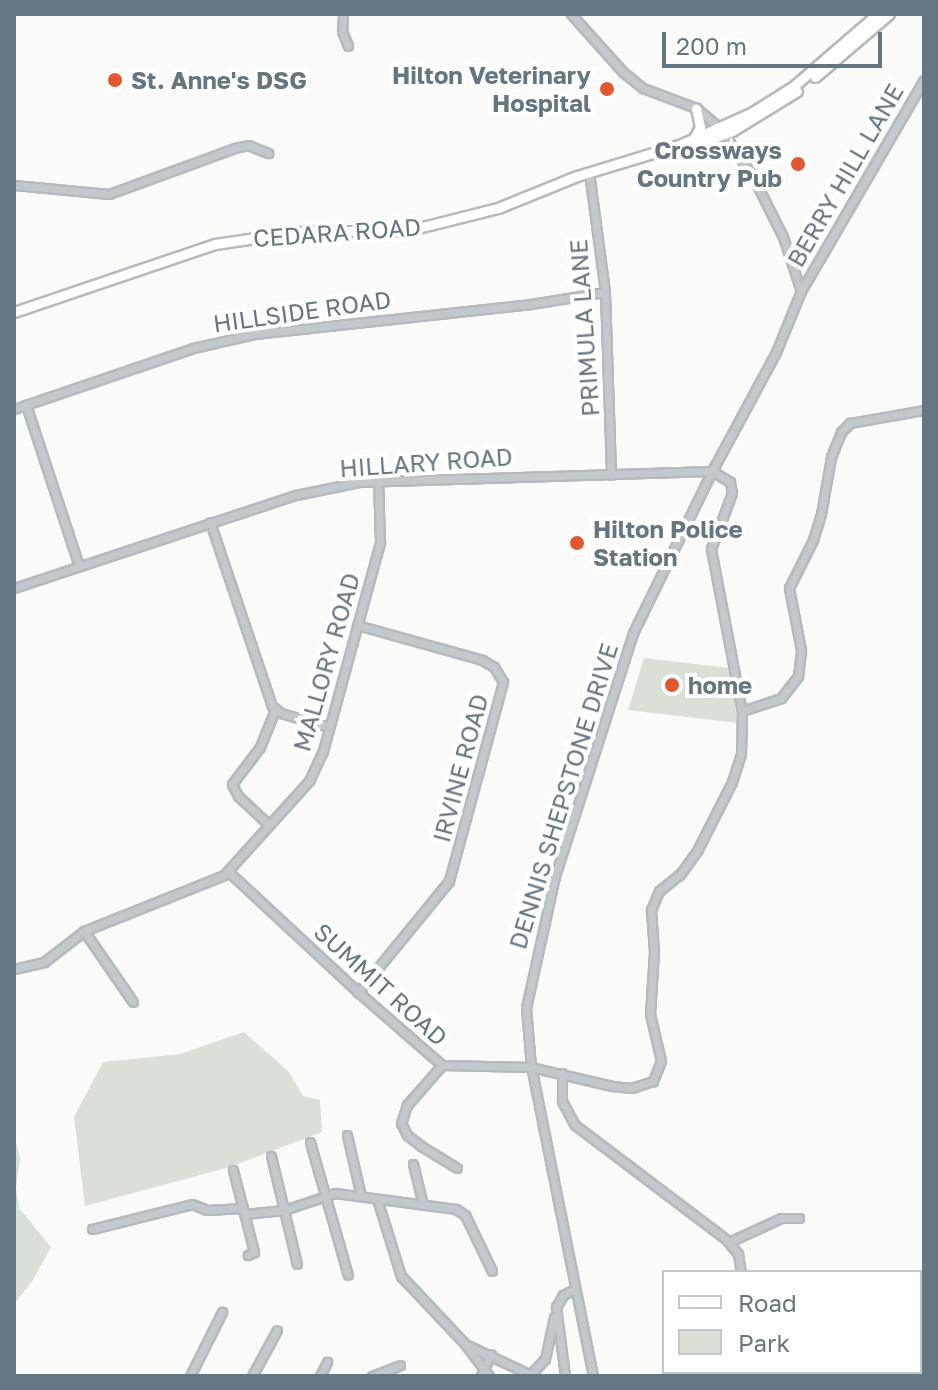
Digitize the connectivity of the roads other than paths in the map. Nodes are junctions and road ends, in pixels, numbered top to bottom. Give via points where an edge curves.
1 (343, 14) edge
2 (571, 14) edge
3 (877, 14) edge
4 (889, 14) edge
5 (348, 46) dead end
6 (924, 80) edge
7 (696, 108) junction
8 (723, 131) junction
9 (693, 140) junction
10 (268, 153) dead end
11 (590, 175) junction
12 (14, 185) edge
13 (801, 291) junction
14 (605, 292) junction
15 (14, 312) edge
16 (26, 405) junction
17 (14, 409) edge
18 (924, 410) edge
19 (712, 471) junction
20 (611, 475) junction
21 (378, 480) junction
22 (210, 522) junction
23 (79, 566) junction
24 (14, 588) edge
25 (357, 625) junction
26 (275, 710) junction
27 (742, 711) junction
28 (329, 727) junction
29 (269, 825) junction
30 (229, 872) junction
31 (84, 931) junction
32 (14, 969) edge
33 (358, 992) junction
34 (133, 1002) dead end
35 (442, 1065) junction
36 (531, 1067) junction
37 (562, 1073) junction
38 (347, 1135) dead end
39 (310, 1142) dead end
40 (271, 1156) dead end
41 (413, 1164) dead end
42 (457, 1168) dead end
43 (233, 1170) dead end
44 (361, 1196) junction
45 (323, 1197) junction
46 (377, 1199) junction
47 (423, 1205) junction
48 (284, 1210) junction
49 (244, 1211) junction
50 (799, 1218) dead end
51 (92, 1229) dead end
52 (729, 1242) junction
53 (248, 1255) dead end
54 (297, 1264) dead end
55 (741, 1270) edge
56 (492, 1271) dead end
57 (348, 1275) dead end
58 (575, 1289) junction
59 (556, 1307) junction
60 (222, 1312) dead end
61 (277, 1330) dead end
62 (465, 1344) junction
63 (491, 1354) junction
64 (327, 1362) dead end
65 (400, 1365) dead end
66 (485, 1374) edge
67 (530, 1375) edge
68 (190, 1376) edge
69 (252, 1376) edge
70 (320, 1376) edge
71 (372, 1376) edge
72 (565, 1376) edge
73 (593, 1376) edge

1 - 5 street
2 - 7 street via 643,88
3 - 8 main road via 794,86
4 - 8 main road via 801,88
6 - 13 street, BERRY HILL LANE
7 - 8 street
7 - 9 main road via 700,127
8 - 9 main road, CEDARA ROAD
8 - 11 main road, CEDARA ROAD
8 - 13 street via 783,237
9 - 11 main road, CEDARA ROAD
10 - 12 street via 248,145 235,148 109,194
11 - 14 street, PRIMULA LANE
11 - 15 main road, CEDARA ROAD via 469,218 410,230 296,232 215,244
13 - 19 street, DENNIS SHEPSTONE DRIVE via 776,352
14 - 16 street, HILLSIDE ROAD via 255,334 193,348
14 - 20 street, PRIMULA LANE
16 - 17 street, HILLSIDE ROAD
16 - 23 street
18 - 27 street via 850,423 841,432 813,540 789,588 801,650 798,676 781,698
19 - 20 street, HILLARY ROAD
19 - 27 street via 733,489 711,549
19 - 36 street, DENNIS SHEPSTONE DRIVE via 618,670 529,984
20 - 21 street, HILLARY ROAD
21 - 22 street, HILLARY ROAD via 296,495
21 - 25 street, MALLORY ROAD via 382,530
22 - 23 street, HILLARY ROAD
22 - 26 street
23 - 24 street, HILLARY ROAD
25 - 28 street, MALLORY ROAD
25 - 33 street, IRVINE ROAD via 482,660 503,682 449,881
26 - 28 street
26 - 29 street via 260,747 232,784
27 - 37 street, SUMMIT ROAD via 741,754 732,782 693,858 659,891 651,910 649,1004 661,1061 657,1077 632,1088
28 - 29 street, MALLORY ROAD via 319,765
29 - 30 street, MALLORY ROAD
30 - 31 street, MALLORY ROAD
30 - 33 street, SUMMIT ROAD
31 - 32 street, MALLORY ROAD via 44,962
31 - 34 street
33 - 35 street, SUMMIT ROAD
35 - 36 street, SUMMIT ROAD
35 - 42 street via 400,1119 407,1135
36 - 37 street, SUMMIT ROAD
36 - 58 street, DENNIS SHEPSTONE DRIVE
37 - 52 street via 562,1101 575,1125
38 - 44 street
39 - 45 street
40 - 48 street
41 - 47 street
43 - 49 street
44 - 45 street
44 - 46 street
45 - 48 street
45 - 57 street
46 - 47 street
46 - 62 street via 401,1276
47 - 56 street via 461,1211
48 - 49 street
48 - 54 street
49 - 51 street via 192,1204
49 - 53 street via 254,1252
50 - 52 street via 781,1218
52 - 55 street
58 - 59 street
58 - 73 street, DENNIS SHEPSTONE DRIVE
59 - 67 street via 545,1359
59 - 72 street
60 - 68 street
61 - 69 street
62 - 63 street
62 - 66 street
63 - 66 street
63 - 67 street
64 - 70 street
65 - 71 street

